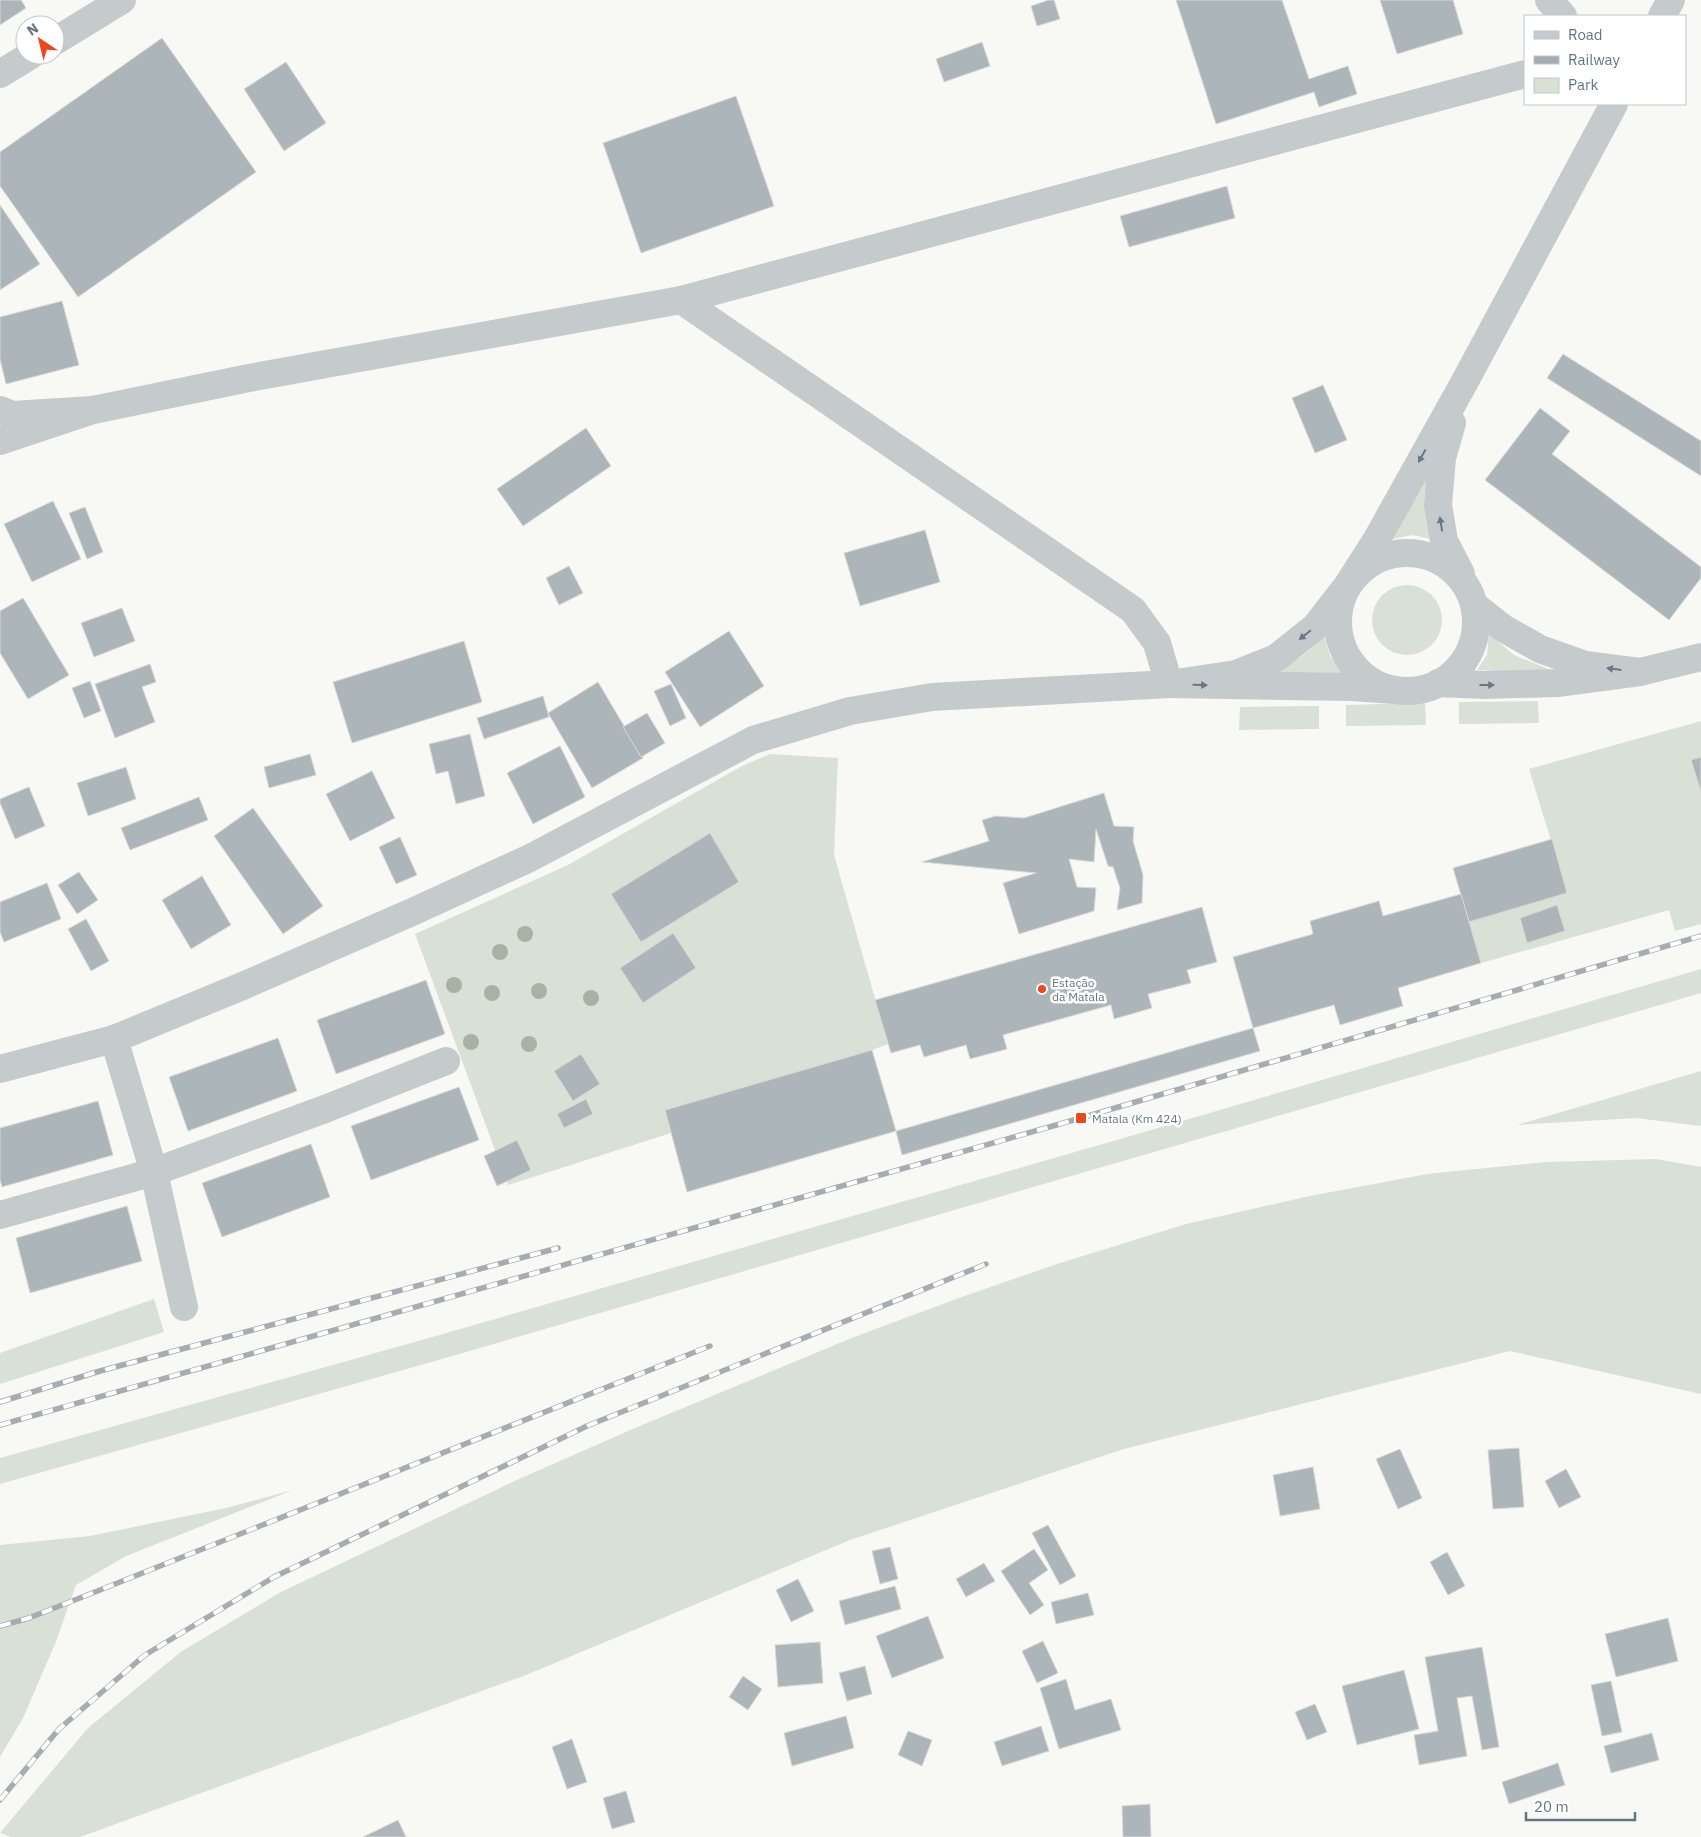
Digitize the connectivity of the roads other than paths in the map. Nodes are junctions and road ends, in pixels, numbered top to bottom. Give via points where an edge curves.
1 (122, 0) edge
2 (1549, 0) edge
3 (1671, 0) edge
4 (1562, 15) edge
5 (1663, 15) edge
6 (65, 34) edge
7 (15, 65) edge
8 (0, 74) edge
9 (1524, 74) edge
10 (1613, 105) edge
11 (682, 300) junction
12 (1464, 383) junction
13 (0, 410) edge
14 (93, 410) junction
15 (0, 441) edge
16 (1348, 586) junction
17 (1471, 595) junction
18 (1701, 657) edge
19 (1640, 672) junction
20 (1168, 684) junction
21 (1438, 684) junction
22 (1394, 690) junction
23 (114, 1039) junction
24 (446, 1061) dead end
25 (0, 1069) edge
26 (154, 1172) junction
27 (0, 1215) edge
28 (184, 1307) dead end

1 - 6 street
2 - 4 street
3 - 5 street
7 - 8 street
9 - 11 street
10 - 12 street
11 - 14 street via 249,378
11 - 20 street via 1133,610 1157,643
12 -> 16 street
17 -> 12 street via 1444,541 1438,505 1442,458
13 - 14 street via 12,414
14 - 15 street
16 - 17 street via 1363,568 1384,556 1407,552 1430,556 1451,567
16 -> 20 street via 1315,627 1276,658 1236,674
16 - 22 street via 1339,607 1338,629 1344,650 1356,669 1374,683
19 -> 17 street via 1585,666 1540,649 1503,628
17 - 21 street via 1477,630 1470,653 1456,671
18 - 19 street
21 -> 19 street via 1557,683
20 -> 22 street
20 - 23 street via 932,697 850,711 754,740 530,858 410,914
21 - 22 street via 1417,690
23 - 25 street
23 - 26 street
24 - 26 street
26 - 27 street
26 - 28 street

